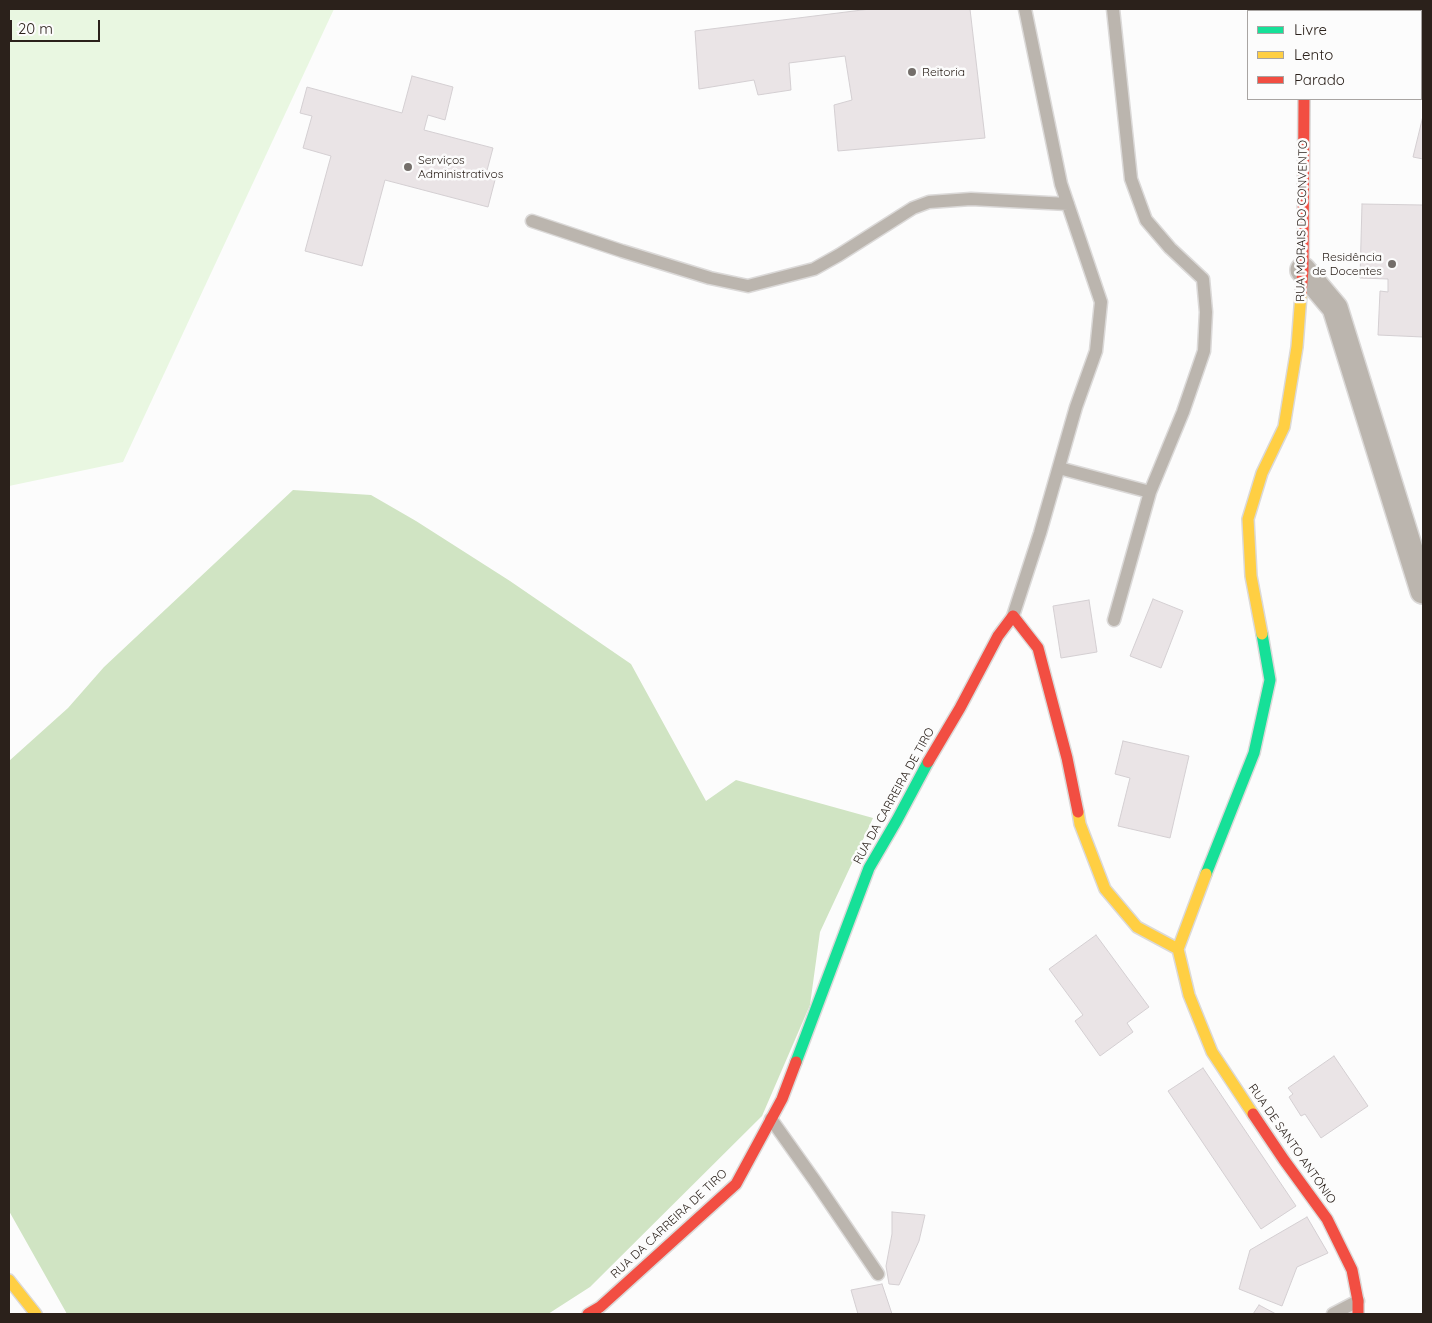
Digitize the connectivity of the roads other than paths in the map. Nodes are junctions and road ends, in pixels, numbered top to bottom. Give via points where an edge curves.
1 (1025, 9) edge
2 (1112, 9) edge
3 (1304, 100) edge
4 (1068, 204) junction
5 (532, 221) dead end
6 (1304, 270) junction
7 (1059, 468) junction
8 (1150, 492) junction
9 (1423, 591) edge
10 (1013, 616) junction
11 (1114, 620) dead end
12 (1178, 950) junction
13 (771, 1119) junction
14 (878, 1274) dead end
15 (9, 1280) edge
16 (1358, 1301) junction
17 (598, 1312) edge
18 (36, 1314) edge
19 (1333, 1314) edge
20 (1358, 1314) edge

1 - 4 lane via 1061,184
2 - 8 lane via 1131,179 1146,220 1203,279 1206,312 1204,351
3 - 6 street, RUA MORAIS DO CONVENTO
4 - 5 lane via 971,199 929,202 913,208 814,269 748,286 701,275
4 - 7 lane via 1101,302 1096,351
6 - 9 street via 1334,308
6 - 12 street, RUA MORAIS DO CONVENTO via 1297,347 1284,427 1262,473 1248,519 1251,576 1270,680 1254,753
7 - 8 lane
7 - 10 lane
8 - 11 lane
10 - 12 street via 1038,648 1067,758 1080,824 1105,889 1137,927
10 - 13 street, RUA DA CARREIRA DE TIRO via 998,636 869,868 782,1099
12 - 16 street, RUA DE SANTO ANTÓNIO via 1189,995 1212,1052 1327,1219 1352,1270
13 - 14 lane
13 - 17 street, RUA DA CARREIRA DE TIRO via 736,1184
15 - 18 street
16 - 19 lane
16 - 20 street, RUA DE SANTO ANTÓNIO

